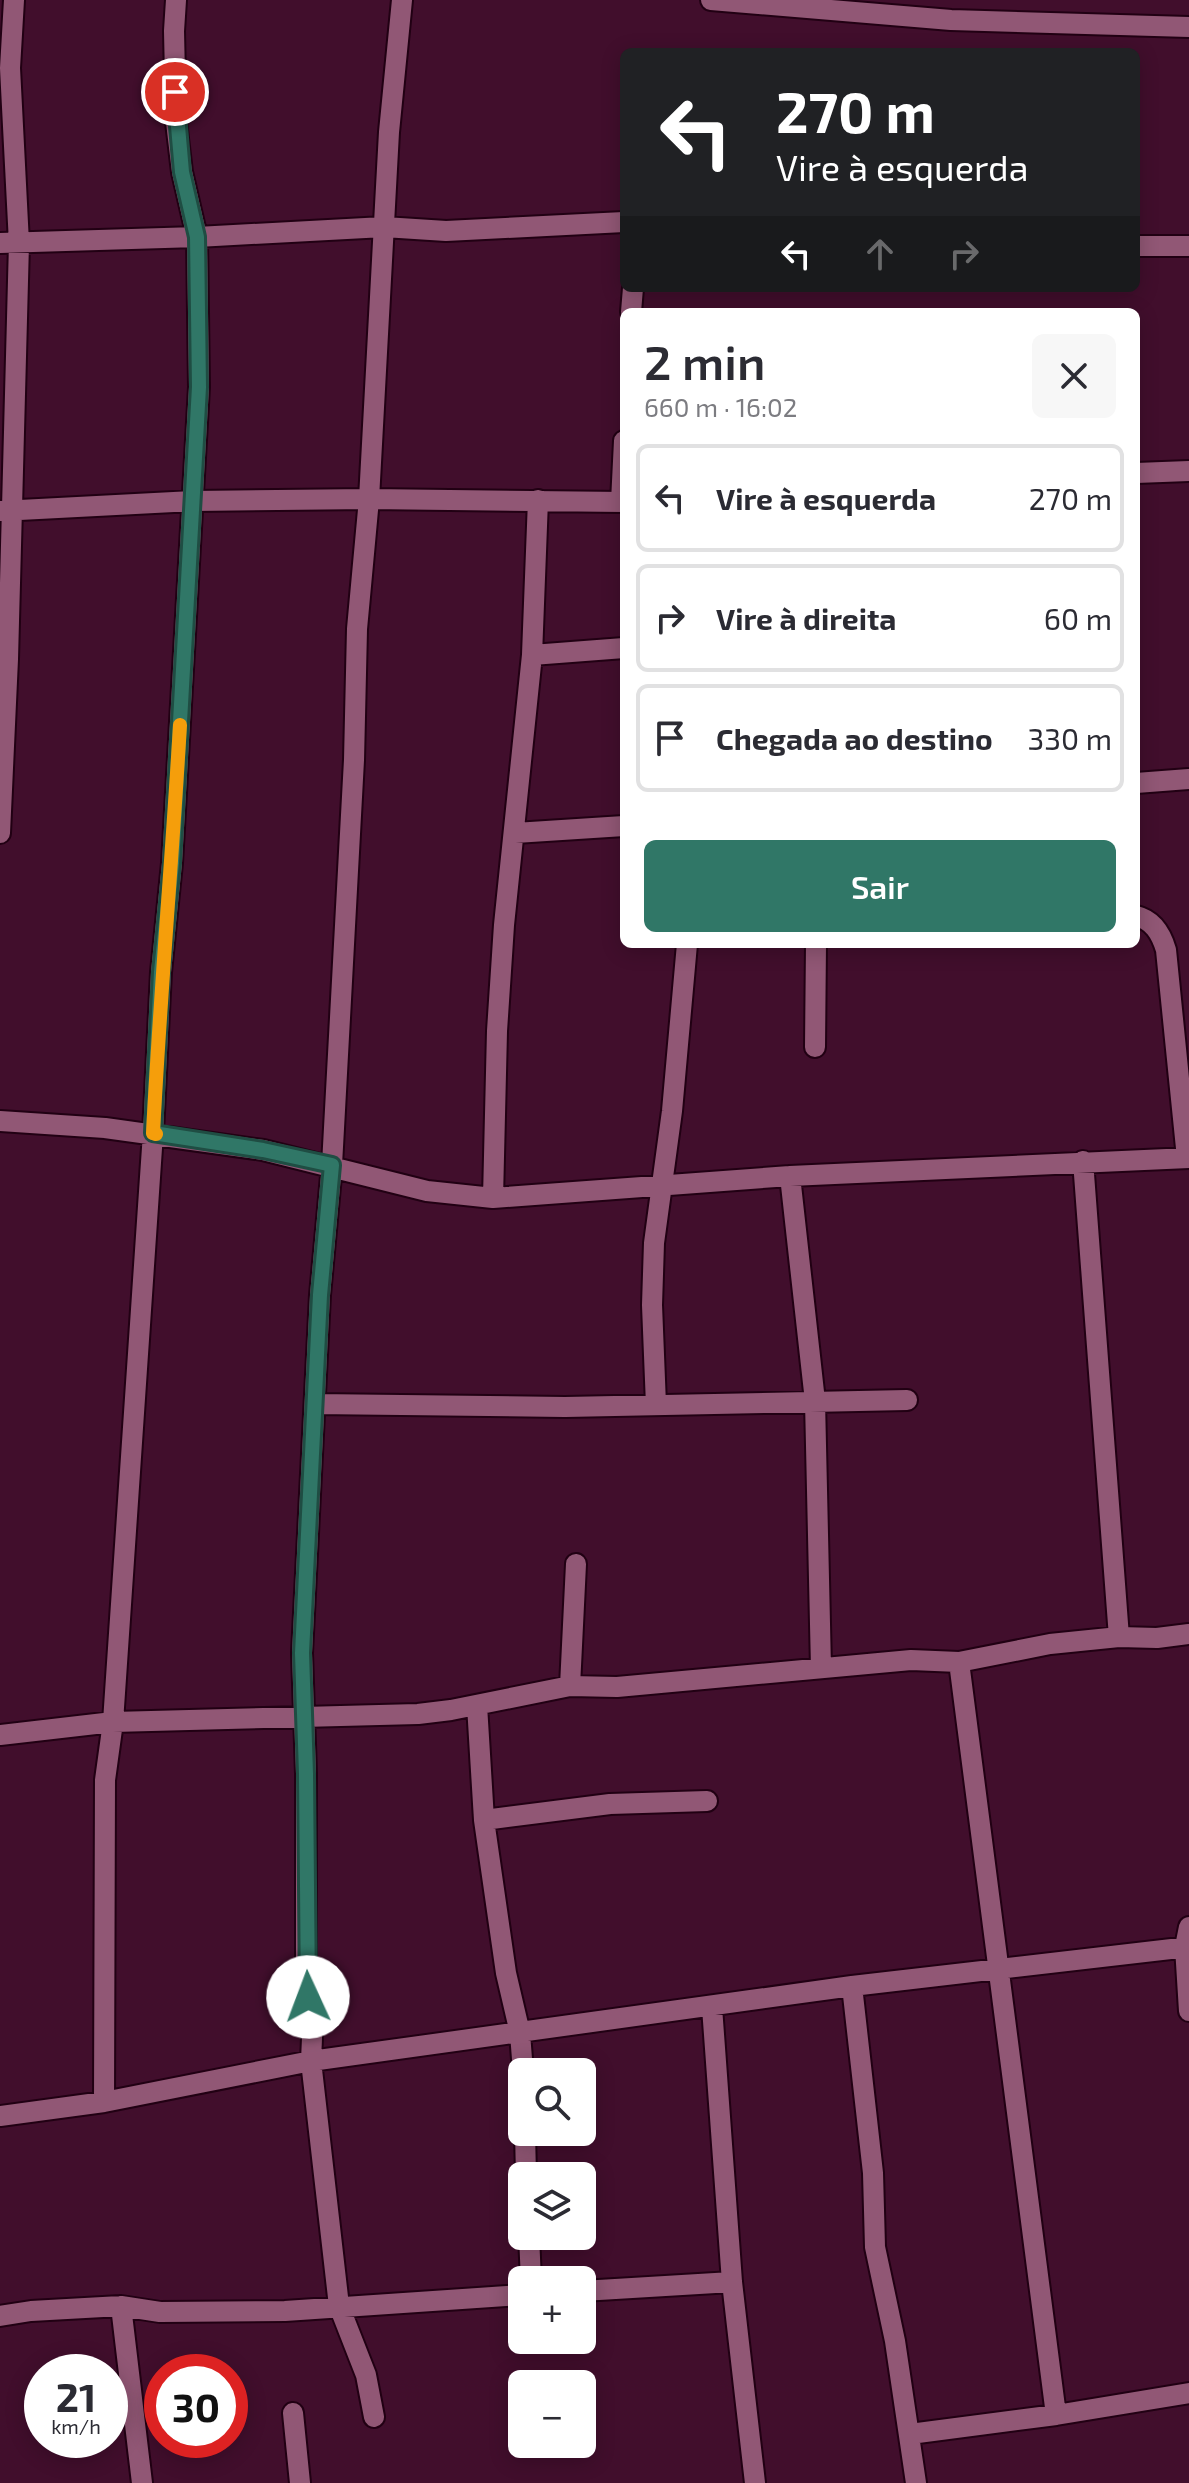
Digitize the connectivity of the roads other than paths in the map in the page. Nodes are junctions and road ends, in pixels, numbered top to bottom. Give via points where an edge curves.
1 (14, 0) edge
2 (176, 0) edge
3 (402, 0) edge
4 (711, 0) edge
5 (1189, 27) edge
6 (620, 222) edge
7 (384, 227) junction
8 (197, 237) junction
9 (9, 243) edge
10 (1140, 246) edge
11 (1189, 246) edge
12 (1189, 471) edge
13 (1140, 473) edge
14 (369, 499) junction
15 (538, 500) junction
16 (193, 501) junction
17 (620, 502) edge
18 (5, 510) edge
19 (620, 648) edge
20 (532, 655) junction
21 (1189, 779) edge
22 (1140, 783) edge
23 (620, 826) edge
24 (0, 833) edge
25 (515, 833) junction
26 (1140, 917) edge
27 (687, 948) edge
28 (816, 948) edge
29 (815, 1047) dead end
30 (0, 1121) edge
31 (153, 1133) junction
32 (1188, 1158) edge
33 (1083, 1161) junction
34 (332, 1165) junction
35 (790, 1176) junction
36 (662, 1187) junction
37 (493, 1198) junction
38 (907, 1400) dead end
39 (815, 1401) junction
40 (315, 1404) junction
41 (656, 1405) junction
42 (576, 1564) dead end
43 (1189, 1634) edge
44 (1119, 1637) junction
45 (959, 1662) junction
46 (821, 1668) junction
47 (570, 1686) junction
48 (477, 1705) junction
49 (304, 1716) junction
50 (113, 1722) junction
51 (0, 1735) edge
52 (707, 1801) dead end
53 (484, 1820) junction
54 (1188, 1940) edge
55 (997, 1969) junction
56 (852, 1986) junction
57 (712, 2007) junction
58 (1189, 2011) edge
59 (520, 2033) junction
60 (522, 2058) edge
61 (311, 2061) junction
62 (104, 2102) junction
63 (0, 2116) edge
64 (732, 2282) junction
65 (596, 2290) edge
66 (508, 2296) edge
67 (121, 2306) junction
68 (339, 2306) junction
69 (0, 2316) edge
70 (1189, 2393) edge
71 (293, 2413) dead end
72 (1056, 2415) junction
73 (374, 2417) dead end
74 (910, 2434) junction
75 (142, 2483) edge
76 (300, 2483) edge
77 (755, 2483) edge
78 (916, 2483) edge

1 - 9 street
2 - 8 street via 176,122
3 - 7 street
4 - 5 street via 951,20
6 - 7 street via 446,231
7 - 8 street
7 - 14 street
8 - 9 street
8 - 16 street via 199,387
9 - 18 street
10 - 11 street
12 - 13 street
14 - 15 street
14 - 16 street
14 - 34 street via 357,629
15 - 17 street
15 - 20 street
16 - 18 street
16 - 31 street
18 - 24 street via 8,659
19 - 20 street
20 - 25 street
21 - 22 street
23 - 25 street
25 - 37 street via 497,1031
26 - 32 street via 1156,928 1166,950
27 - 36 street
28 - 29 street
30 - 31 street
31 - 34 street
31 - 50 street
32 - 33 street
33 - 35 street
33 - 44 street
34 - 37 street via 427,1191
34 - 40 street
35 - 36 street
35 - 39 street
36 - 37 street
36 - 41 street via 652,1290
38 - 39 street
39 - 41 street
39 - 46 street
40 - 41 street
40 - 49 street via 302,1653
42 - 47 street
43 - 44 street
44 - 45 street
45 - 46 street via 911,1660
45 - 55 street
46 - 47 street via 617,1687
47 - 48 street
48 - 49 street via 418,1714
48 - 53 street
49 - 50 street
49 - 61 street
50 - 51 street
50 - 62 street via 105,1780
52 - 53 street via 610,1804
53 - 59 street
54 - 55 street
54 - 58 street
55 - 56 street
55 - 72 street
56 - 57 street
56 - 74 street via 873,2173 875,2247
57 - 59 street
57 - 64 street
59 - 60 street
59 - 61 street
61 - 62 street
61 - 68 street
62 - 63 street
64 - 65 street
64 - 77 street
66 - 68 street
67 - 68 street via 160,2312
67 - 69 street
67 - 75 street
68 - 73 street via 366,2375
70 - 72 street
71 - 76 street
72 - 74 street
74 - 78 street

